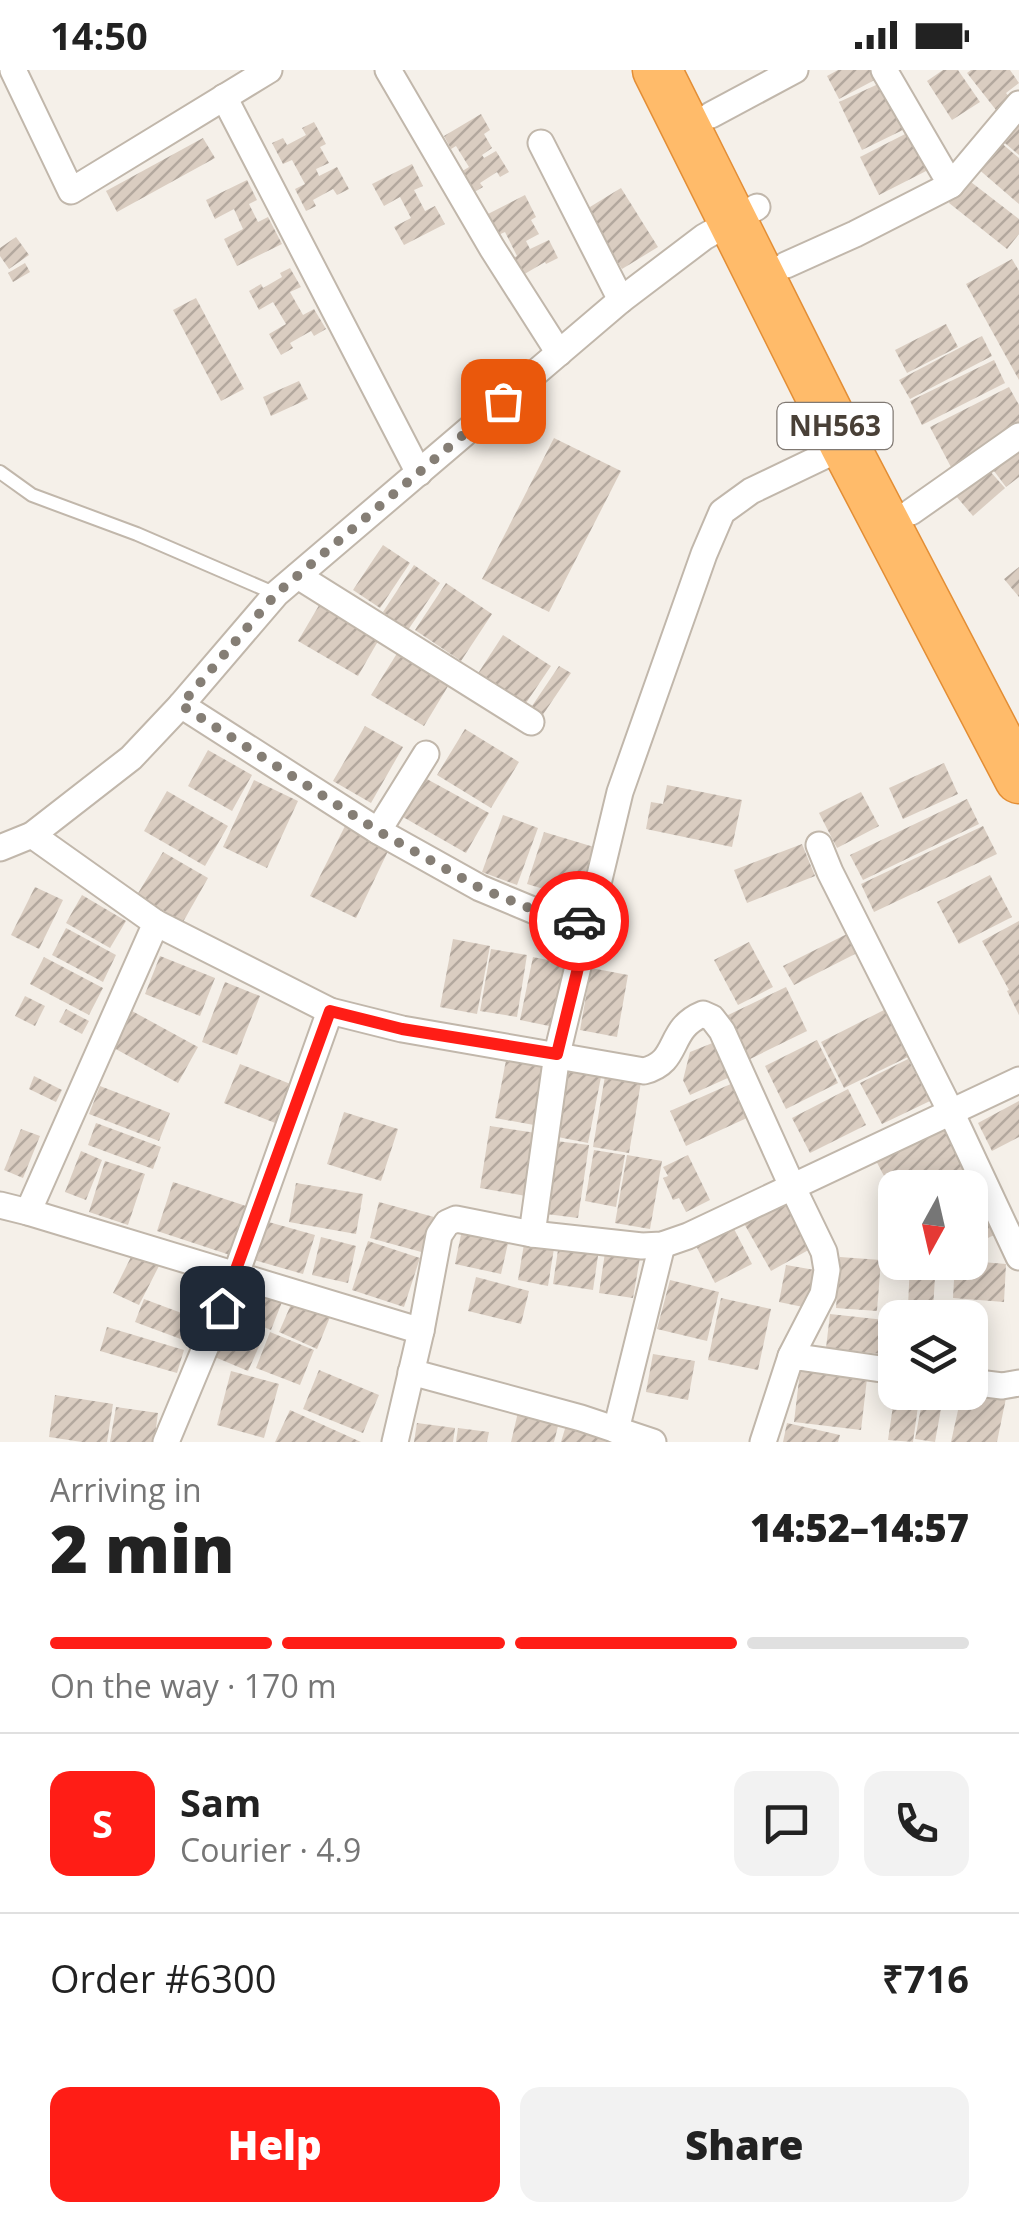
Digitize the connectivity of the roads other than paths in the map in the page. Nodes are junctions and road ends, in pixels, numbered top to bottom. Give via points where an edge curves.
1 (14, 70) edge
2 (267, 70) edge
3 (388, 70) edge
4 (657, 70) edge
5 (689, 70) edge
6 (795, 70) edge
7 (884, 70) edge
8 (224, 97) junction
9 (1019, 104) edge
10 (711, 114) junction
11 (541, 143) dead end
12 (952, 186) junction
13 (745, 214) junction
14 (786, 265) junction
15 (621, 300) junction
16 (559, 353) junction
17 (1019, 436) edge
18 (845, 446) junction
19 (0, 472) edge
20 (419, 473) junction
21 (911, 512) junction
22 (298, 576) junction
23 (276, 594) junction
24 (181, 705) junction
25 (531, 722) dead end
26 (1019, 724) edge
27 (426, 754) dead end
28 (1019, 780) edge
29 (378, 831) junction
30 (32, 834) junction
31 (819, 845) dead end
32 (0, 848) edge
33 (589, 923) junction
34 (156, 924) junction
35 (330, 1011) junction
36 (557, 1054) junction
37 (1019, 1080) edge
38 (951, 1112) junction
39 (792, 1186) junction
40 (0, 1205) edge
41 (28, 1212) junction
42 (532, 1234) junction
43 (662, 1245) junction
44 (1019, 1258) edge
45 (236, 1274) junction
46 (421, 1331) junction
47 (791, 1356) junction
48 (878, 1369) edge
49 (411, 1372) junction
50 (1019, 1383) edge
51 (988, 1384) edge
52 (616, 1430) junction
53 (166, 1442) edge
54 (395, 1442) edge
55 (653, 1442) edge
56 (763, 1442) edge

1 - 8 street via 72,191
2 - 8 street
3 - 16 street
4 - 13 highway, NH563
5 - 10 highway, NH563
6 - 10 street
7 - 12 street
8 - 20 street
9 - 12 street
10 - 13 highway, NH563
11 - 15 street
12 - 14 street
13 - 14 highway, NH563
13 - 15 street via 704,236
13 - 18 highway, NH563
14 - 21 highway, NH563
15 - 16 street
16 - 20 street
17 - 21 street
18 - 28 highway, NH563
18 - 33 street via 722,512 620,792
19 - 23 lane via 32,494
20 - 22 street
21 - 26 highway, NH563
22 - 23 street
22 - 25 street
23 - 24 street
24 - 29 street
24 - 30 street via 131,758
27 - 29 street
29 - 33 street via 480,888
30 - 32 street
30 - 34 street
31 - 38 street
33 - 36 street
34 - 35 street
34 - 41 street
35 - 36 street
35 - 45 street
36 - 39 street via 658,1068 692,1019 712,1018
36 - 42 street
37 - 38 street
38 - 39 street
38 - 44 street
39 - 43 street
39 - 47 street via 827,1270 823,1294
40 - 41 street
41 - 45 street
42 - 43 street
42 - 46 street via 456,1219 448,1223 439,1235
43 - 52 street
45 - 46 street
45 - 53 street
46 - 49 street
47 - 48 street
47 - 56 street
49 - 52 street
49 - 54 street
50 - 51 street
52 - 55 street

